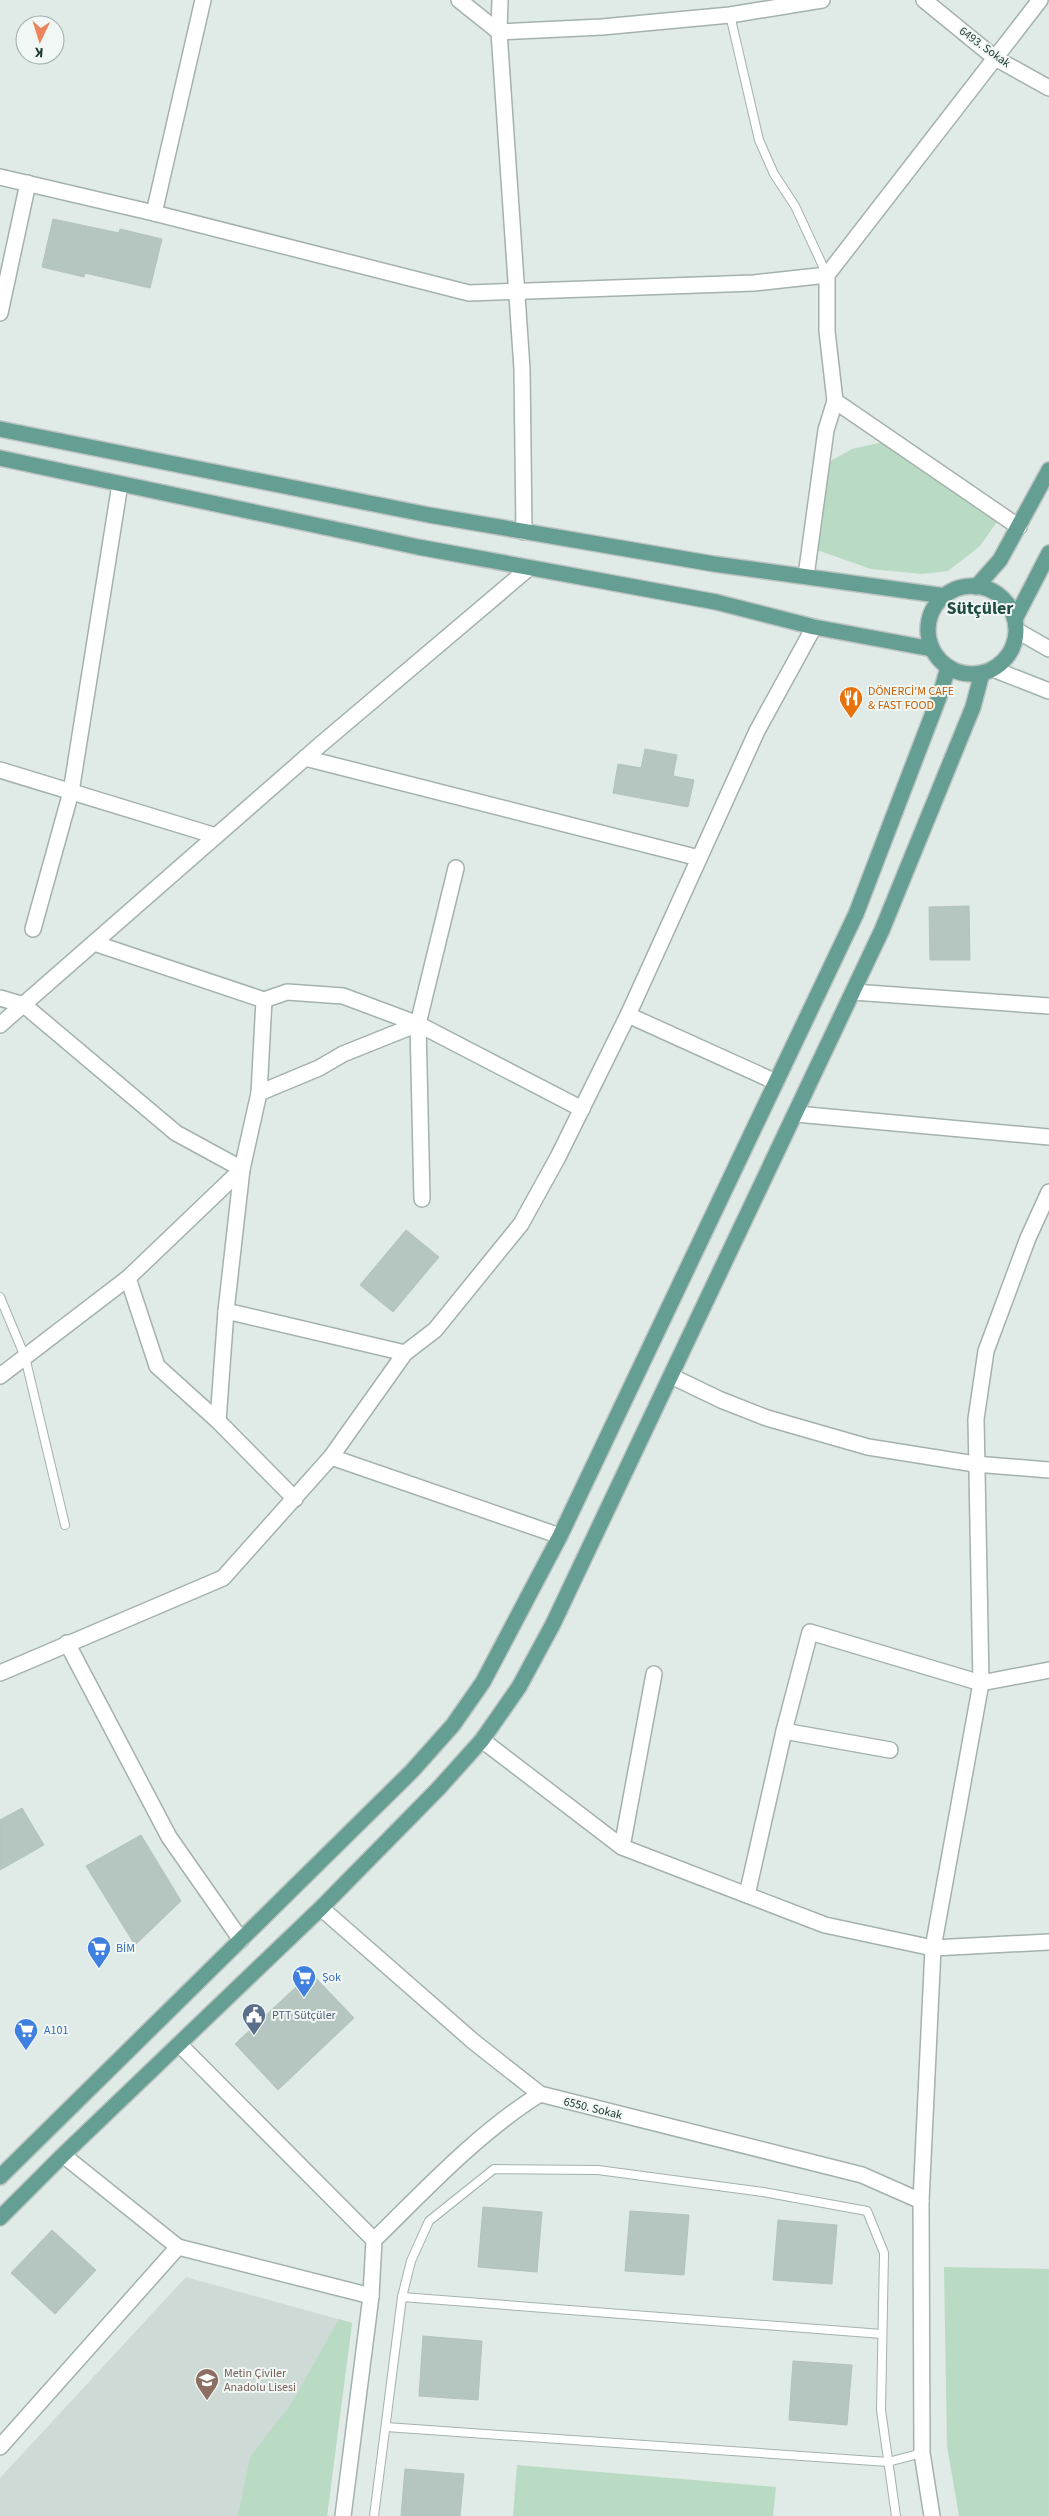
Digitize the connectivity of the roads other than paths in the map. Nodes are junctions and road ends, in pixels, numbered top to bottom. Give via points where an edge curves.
1 (203, 0) edge
2 (459, 0) edge
3 (500, 0) edge
4 (822, 0) edge
5 (924, 0) edge
6 (1040, 0) edge
7 (730, 15) junction
8 (499, 32) junction
9 (995, 58) junction
10 (1049, 88) edge
11 (0, 177) edge
12 (28, 183) junction
13 (154, 213) junction
14 (827, 276) junction
15 (517, 291) junction
16 (0, 313) edge
17 (834, 402) junction
18 (0, 429) edge
19 (0, 458) edge
20 (1049, 470) edge
21 (120, 484) junction
22 (1019, 527) junction
23 (524, 532) junction
24 (1049, 554) edge
25 (529, 568) junction
26 (806, 576) junction
27 (976, 587) junction
28 (945, 596) junction
29 (1016, 624) junction
30 (814, 627) junction
31 (932, 649) junction
32 (1049, 649) edge
33 (948, 667) junction
34 (988, 671) junction
35 (1049, 691) edge
36 (305, 758) junction
37 (0, 770) edge
38 (71, 792) junction
39 (216, 836) junction
40 (699, 858) junction
41 (456, 868) dead end
42 (33, 929) dead end
43 (94, 943) junction
44 (853, 992) junction
45 (0, 998) edge
46 (264, 1000) junction
47 (24, 1005) junction
48 (1049, 1006) edge
49 (628, 1015) junction
50 (418, 1024) junction
51 (0, 1025) edge
52 (776, 1082) junction
53 (259, 1094) junction
54 (582, 1109) junction
55 (796, 1114) junction
56 (1049, 1137) edge
57 (242, 1169) junction
58 (1049, 1192) edge
59 (422, 1200) dead end
60 (128, 1278) junction
61 (0, 1297) edge
62 (226, 1311) junction
63 (405, 1353) junction
64 (25, 1357) junction
65 (0, 1376) edge
66 (671, 1376) junction
67 (218, 1421) junction
68 (330, 1457) junction
69 (975, 1464) junction
70 (1049, 1470) edge
71 (295, 1499) junction
72 (65, 1525) dead end
73 (560, 1536) junction
74 (68, 1643) junction
75 (1049, 1670) edge
76 (0, 1673) edge
77 (654, 1674) dead end
78 (981, 1683) junction
79 (784, 1731) junction
80 (482, 1740) junction
81 (890, 1750) dead end
82 (622, 1847) junction
83 (747, 1895) junction
84 (321, 1908) junction
85 (241, 1940) junction
86 (1049, 1942) edge
87 (933, 1948) junction
88 (179, 2044) junction
89 (540, 2094) junction
90 (63, 2156) junction
91 (0, 2177) edge
92 (921, 2201) junction
93 (0, 2218) edge
94 (374, 2240) junction
95 (178, 2247) junction
96 (371, 2296) junction
97 (402, 2297) junction
98 (882, 2334) junction
99 (386, 2427) junction
100 (0, 2447) edge
101 (922, 2453) junction
102 (888, 2462) junction
103 (343, 2516) edge
104 (374, 2516) edge
105 (896, 2516) edge
106 (932, 2516) edge

1 - 13 street
2 - 8 street
3 - 8 street
4 - 7 street
5 - 9 street, 6493. Sokak
6 - 9 street
7 - 8 street via 602,27
7 - 14 lane via 759,140 774,174 795,206
8 - 15 street
9 - 10 street, 6493. Sokak
9 - 14 street
11 - 12 street
12 - 13 street
12 - 16 street
13 - 15 street via 469,293
14 - 15 street via 754,283
14 - 17 street via 827,331
15 - 23 street via 524,421
17 - 22 street
17 - 26 street via 826,430
18 - 23 main road
19 - 21 main road
20 - 22 main road
21 - 25 main road
21 - 38 street
22 - 27 main road via 1000,560
23 - 26 main road
24 - 29 main road
25 - 30 main road via 716,602
25 - 36 street
26 - 28 main road
27 - 28 main road via 956,590
27 - 29 main road via 997,594 1008,605
28 - 31 main road via 931,614 928,626
29 - 32 street
29 - 34 main road via 1010,653
30 - 31 main road
30 - 40 street via 757,731
31 - 33 main road
33 - 34 main road via 959,672
33 - 52 main road via 942,692 856,914
34 - 35 street
34 - 44 main road via 882,930
36 - 39 street
36 - 40 street
37 - 38 street
38 - 39 street
38 - 42 street
39 - 43 street
40 - 49 street
41 - 50 street
43 - 46 street
43 - 47 street
44 - 48 street
44 - 55 main road
45 - 47 street
46 - 50 street via 288,992 343,996
46 - 53 street
47 - 51 street
47 - 57 street via 176,1133
49 - 52 street
49 - 54 street
50 - 53 street via 343,1054
50 - 54 street
50 - 59 street
52 - 73 main road
53 - 57 street
54 - 63 street via 521,1224 435,1330
55 - 56 street
55 - 66 main road
57 - 60 street
57 - 62 street
58 - 69 street via 1028,1238 986,1351 976,1419
60 - 64 street
60 - 67 street via 157,1366
61 - 64 lane
62 - 63 street
62 - 67 street
63 - 68 street
64 - 65 street
64 - 72 lane
66 - 69 street via 767,1418 859,1445
66 - 80 main road via 553,1624 519,1687
67 - 71 street
68 - 71 street
68 - 73 street
69 - 70 street
69 - 78 street
71 - 74 street via 223,1578
73 - 85 main road via 483,1682 453,1724 412,1771
74 - 76 street
74 - 85 street via 169,1838
75 - 78 street
77 - 82 street
78 - 79 street via 810,1632
78 - 87 street
79 - 81 street
79 - 83 street
80 - 82 street
80 - 84 main road
82 - 83 street
83 - 87 street via 825,1925
84 - 88 main road
84 - 89 street, 6550. Sokak via 474,2042
85 - 91 main road
86 - 87 street
87 - 92 street
88 - 90 main road
88 - 94 street
89 - 92 street, 6550. Sokak via 862,2174
89 - 94 street via 514,2110
90 - 93 main road
90 - 95 street
92 - 101 street
94 - 96 street
95 - 96 street
95 - 100 street
96 - 103 street
97 - 98 lane
97 - 98 lane via 411,2261 429,2221 494,2169 598,2170 763,2192 867,2211 884,2253
97 - 99 lane
98 - 102 lane via 881,2410
99 - 102 lane
99 - 104 lane
101 - 102 lane
101 - 106 street
102 - 105 lane

